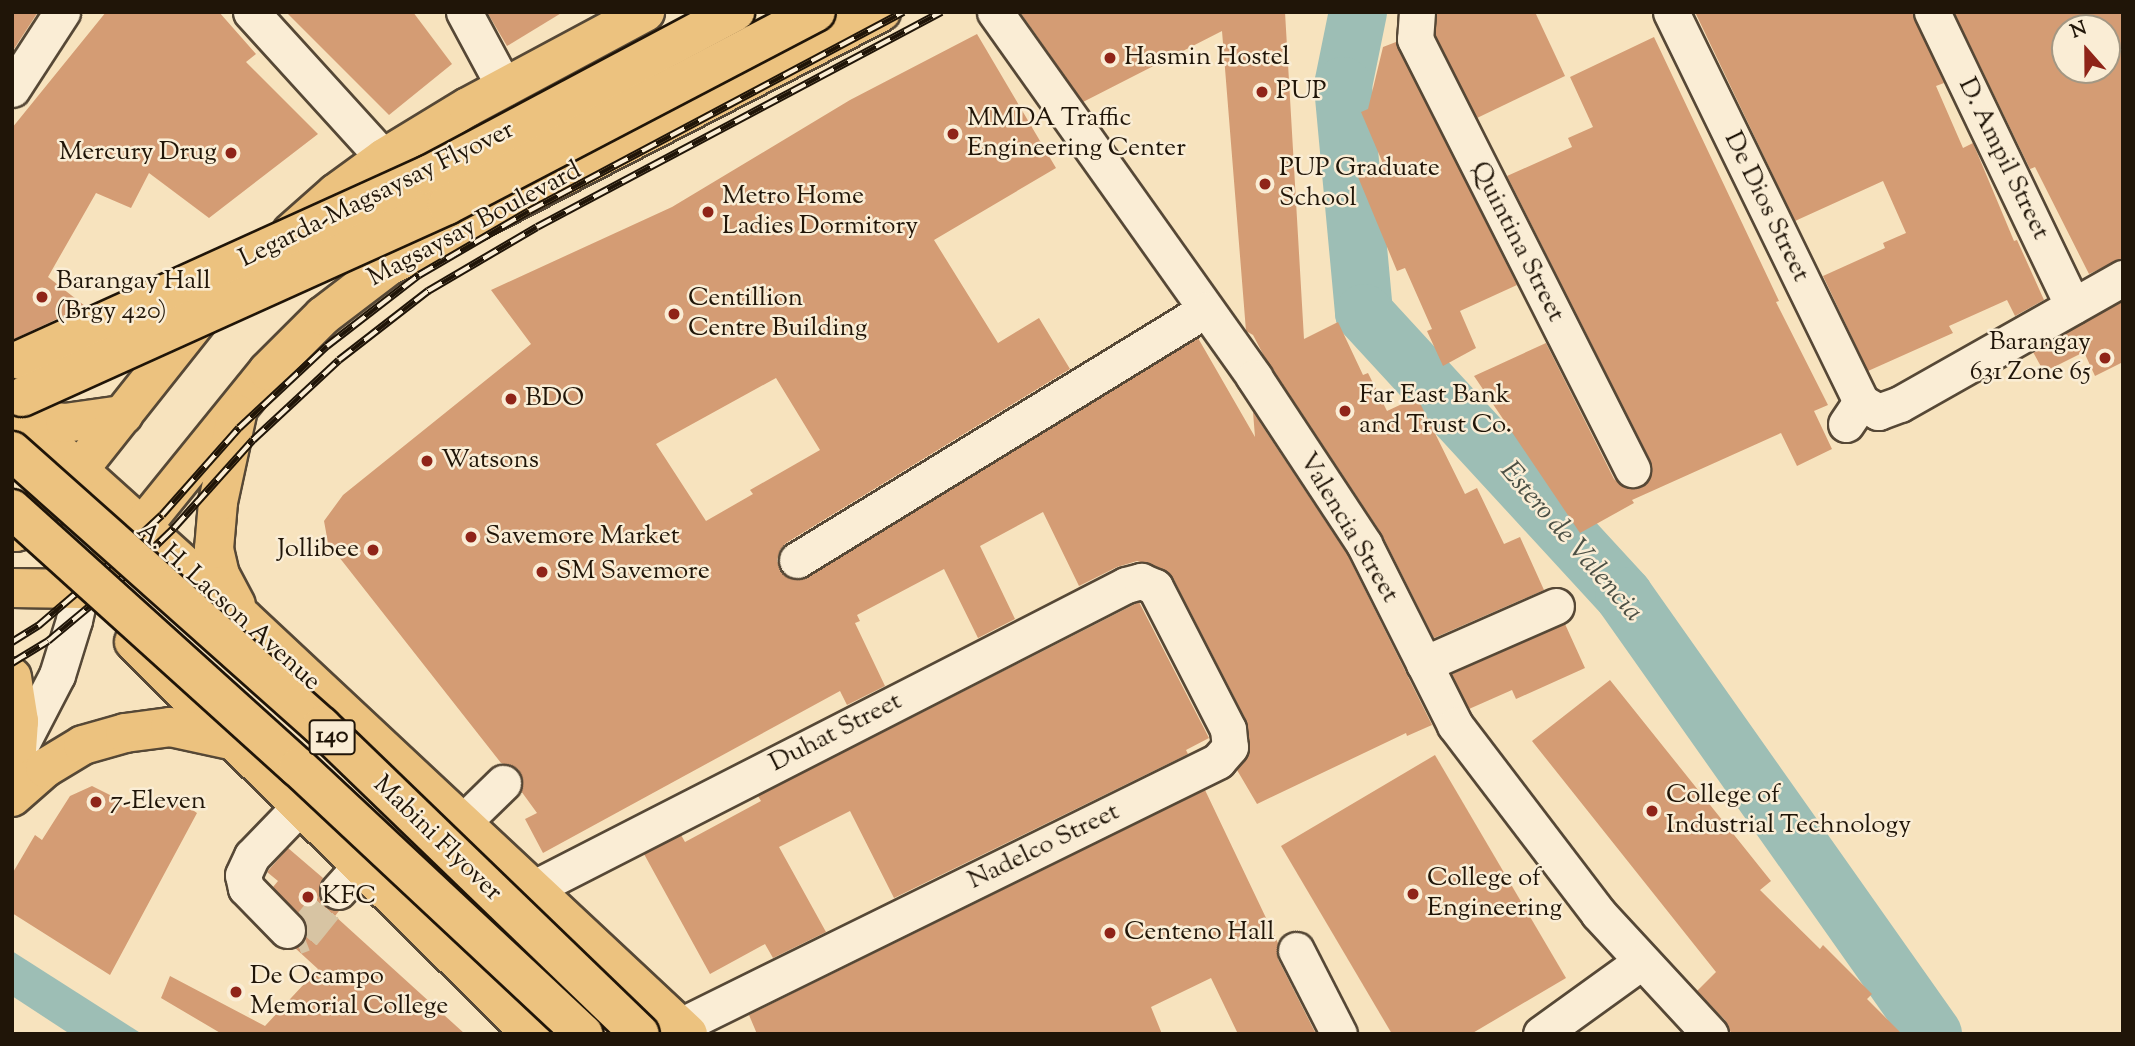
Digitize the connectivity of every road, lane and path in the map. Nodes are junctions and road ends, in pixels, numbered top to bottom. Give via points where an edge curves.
1 (62, 12) edge
2 (251, 12) edge
3 (464, 12) edge
4 (645, 12) edge
5 (735, 12) edge
6 (816, 12) edge
7 (881, 12) edge
8 (995, 12) edge
9 (1417, 12) edge
10 (1671, 12) edge
11 (1932, 12) edge
12 (505, 88) junction
13 (12, 89) edge
14 (468, 107) junction
15 (384, 158) junction
16 (512, 203) junction
17 (2123, 278) edge
18 (2074, 306) junction
19 (1205, 310) junction
20 (12, 363) edge
21 (239, 405) junction
22 (123, 415) junction
23 (15, 420) edge
24 (1632, 469) dead end
25 (78, 471) junction
26 (13, 525) edge
27 (141, 528) junction
28 (797, 560) dead end
29 (1141, 581) joint
30 (12, 588) edge
31 (81, 589) junction
32 (1556, 606) dead end
33 (243, 618) junction
34 (1424, 664) junction
35 (12, 677) edge
36 (234, 741) junction
37 (15, 757) edge
38 (503, 783) dead end
39 (12, 797) edge
40 (301, 805) junction
41 (463, 822) junction
42 (532, 889) junction
43 (287, 930) dead end
44 (1296, 950) dead end
45 (1641, 962) junction
46 (684, 1030) edge
47 (532, 1034) edge
48 (583, 1034) edge
49 (640, 1034) edge
50 (1339, 1034) edge
51 (1541, 1034) edge
52 (1710, 1034) edge

1 - 13 street
2 - 15 street
3 - 12 street
4 - 12 main road
5 - 20 main road, Legarda-Magsaysay Flyover, bridge via 428,175
6 - 23 main road, Legarda-Magsaysay Flyover, bridge via 447,205
7 - 16 main road, Magsaysay Boulevard
8 - 19 street, Valencia Street
9 - 24 street, Quintina Street via 1415,39
10 - 18 street, De Dios Street via 1853,413 1878,412 1900,404
11 - 18 street, D. Ampil Street
12 - 14 main road
14 - 15 main road
14 - 16 main road via 448,143 450,169 470,196
15 - 22 main road via 336,193 209,306
16 - 21 main road, Magsaysay Boulevard via 402,258 358,288 295,342
17 - 18 street
19 - 28 street
19 - 34 street, Valencia Street via 1364,544
21 - 27 main road, Magsaysay Boulevard
21 - 33 main road via 218,502 215,549 220,575
22 - 23 main road via 57,424
22 - 25 main road
23 - 25 main road, A. H. Lacson Avenue / 140
23 - 49 main road, Mabini Flyover / 140, bridge via 321,726
25 - 26 main road
25 - 27 main road, A. H. Lacson Avenue / 140
25 - 31 street
26 - 31 main road, 140
26 - 48 main road, Mabini Flyover / 140, bridge via 298,767
27 - 31 main road, Magsaysay Boulevard
27 - 33 main road, A. H. Lacson Avenue / 140
29 - 42 street, Duhat Street
29 - 46 street, Nadelco Street via 1155,587 1228,729 1230,747 1218,761
30 - 31 main road
31 - 36 main road, 140
31 - 37 street via 57,675
32 - 34 street
33 - 41 main road, A. H. Lacson Avenue / 140
34 - 45 street, Valencia Street via 1455,725 1598,913
35 - 37 main road via 19,721
36 - 39 main road via 170,727 125,733 83,745 45,768
36 - 40 main road, 140
38 - 41 street
40 - 43 street via 252,856 243,875 250,894
40 - 47 main road, 140 via 350,878
41 - 42 main road, A. H. Lacson Avenue / 140
42 - 46 main road, A. H. Lacson Avenue / 140
44 - 50 street
45 - 51 street
45 - 52 street, Valencia Street

